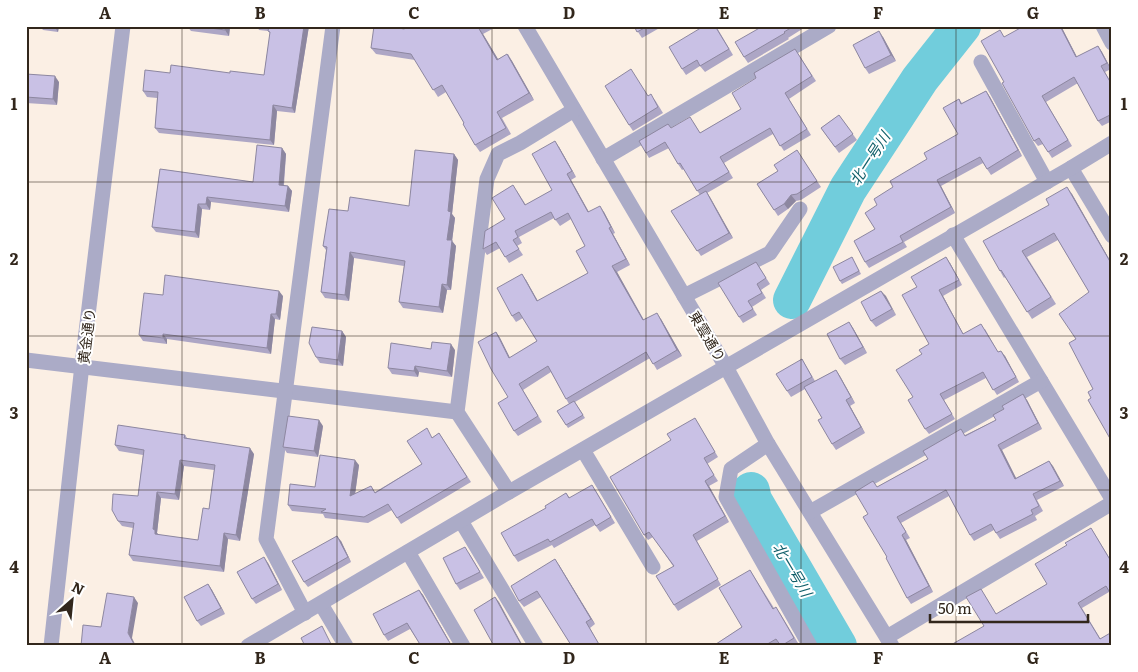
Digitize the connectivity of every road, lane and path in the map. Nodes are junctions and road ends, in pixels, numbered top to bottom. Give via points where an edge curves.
1 (123, 26) edge
2 (333, 26) edge
3 (524, 26) edge
4 (828, 26) edge
5 (1103, 26) edge
6 (1112, 42) edge
7 (981, 62) dead end
8 (574, 110) junction
9 (1112, 143) edge
10 (603, 159) junction
11 (1071, 168) junction
12 (1047, 182) junction
13 (800, 209) dead end
14 (953, 235) junction
15 (1112, 236) edge
16 (684, 296) junction
17 (26, 360) edge
18 (82, 365) junction
19 (726, 368) junction
20 (1041, 381) junction
21 (286, 391) junction
22 (458, 412) junction
23 (768, 444) junction
24 (583, 450) junction
25 (509, 492) junction
26 (1112, 499) edge
27 (1112, 503) edge
28 (810, 512) junction
29 (461, 521) junction
30 (408, 552) junction
31 (654, 567) dead end
32 (321, 604) junction
33 (305, 613) junction
34 (890, 641) edge
35 (51, 646) edge
36 (248, 646) edge
37 (346, 646) edge
38 (463, 646) edge
39 (536, 646) edge
40 (810, 646) edge

1 - 18 street, 黄金通り
2 - 21 street
3 - 8 street, 東雲通り
4 - 10 street
5 - 6 street
7 - 12 street
8 - 10 street, 東雲通り
8 - 22 street via 498,154 487,179
9 - 11 street
10 - 16 street, 東雲通り
11 - 12 street
11 - 15 street
12 - 14 street
13 - 16 street via 770,254
14 - 19 street
14 - 20 street
16 - 19 street, 東雲通り
17 - 18 street
18 - 21 street
18 - 35 street, 黄金通り
19 - 23 street, 東雲通り
19 - 24 street
20 - 26 street
20 - 28 street
21 - 22 street
21 - 33 street via 266,539
22 - 25 street
23 - 28 street, 東雲通り
23 - 40 street via 731,469 726,497
24 - 25 street
24 - 31 street
25 - 29 street
27 - 34 street
28 - 34 street, 東雲通り
29 - 30 street
29 - 39 street
30 - 32 street
30 - 38 street
32 - 33 street
32 - 37 street
33 - 36 street

